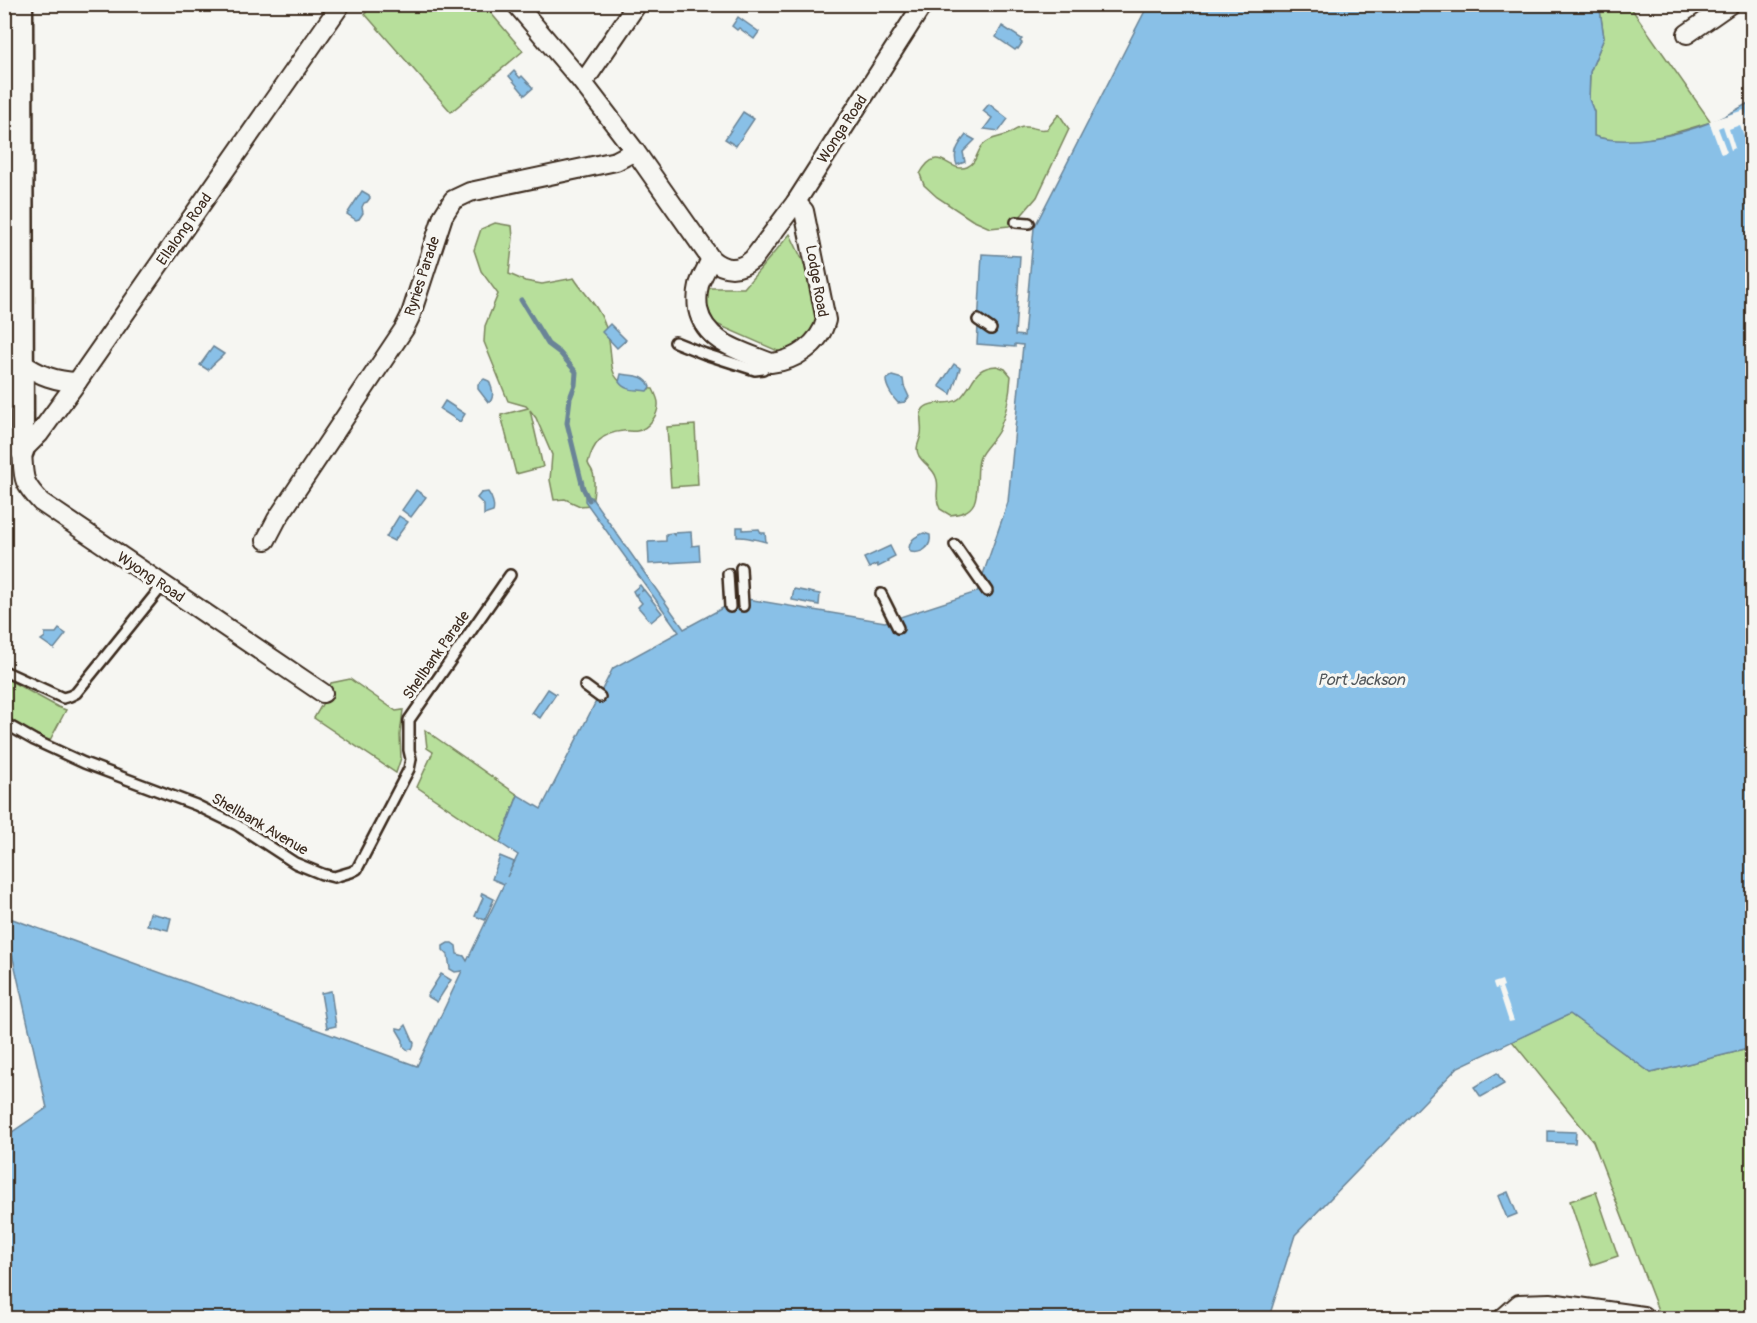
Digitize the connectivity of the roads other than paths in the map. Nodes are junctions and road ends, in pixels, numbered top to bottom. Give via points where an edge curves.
1 (21, 4) edge
2 (341, 4) edge
3 (516, 4) edge
4 (637, 4) edge
5 (923, 4) edge
6 (1730, 4) edge
7 (1687, 34) dead end
8 (583, 83) junction
9 (634, 151) junction
10 (13, 178) edge
11 (796, 202) junction
12 (1016, 222) dead end
13 (1029, 223) dead end
14 (711, 259) junction
15 (978, 320) dead end
16 (992, 329) dead end
17 (675, 342) dead end
18 (22, 363) junction
19 (771, 363) junction
20 (77, 382) junction
21 (13, 451) edge
22 (266, 540) dead end
23 (955, 545) dead end
24 (741, 568) dead end
25 (728, 574) dead end
26 (510, 575) dead end
27 (163, 585) junction
28 (987, 591) dead end
29 (882, 594) dead end
30 (743, 606) dead end
31 (730, 607) dead end
32 (898, 628) dead end
33 (4, 671) edge
34 (585, 686) dead end
35 (323, 693) dead end
36 (600, 697) dead end
37 (4, 723) edge
38 (411, 759) joint
39 (1643, 1316) dead end
40 (1503, 1318) edge

1 - 10 street
2 - 20 street, Ellalong Road
3 - 8 street
4 - 8 street
5 - 11 street, Wonga Road
6 - 7 street
8 - 9 street
9 - 14 street
9 - 22 street, Ryries Parade via 616,161 470,192 453,200 443,216 404,329
10 - 18 street
11 - 14 street, Wonga Road via 746,265 731,269
11 - 19 street, Lodge Road via 804,211 826,320 824,330 806,350
12 - 13 lane
14 - 19 street via 698,287 697,300 705,329 727,345
15 - 16 lane
17 - 19 lane via 755,370
18 - 20 street via 46,378
18 - 21 street
20 - 21 street, Ellalong Road via 39,434
21 - 27 street, Wyong Road via 28,488 41,502
23 - 28 lane
24 - 30 lane
25 - 31 lane
26 - 38 lane, Shellbank Parade via 409,720
27 - 33 lane via 76,693 63,698
27 - 35 street, Wyong Road
29 - 32 lane
34 - 36 lane
37 - 38 lane, Shellbank Avenue via 84,762 196,805 237,825 295,863 334,877 357,869 407,775
39 - 40 street via 1550,1303 1519,1304

